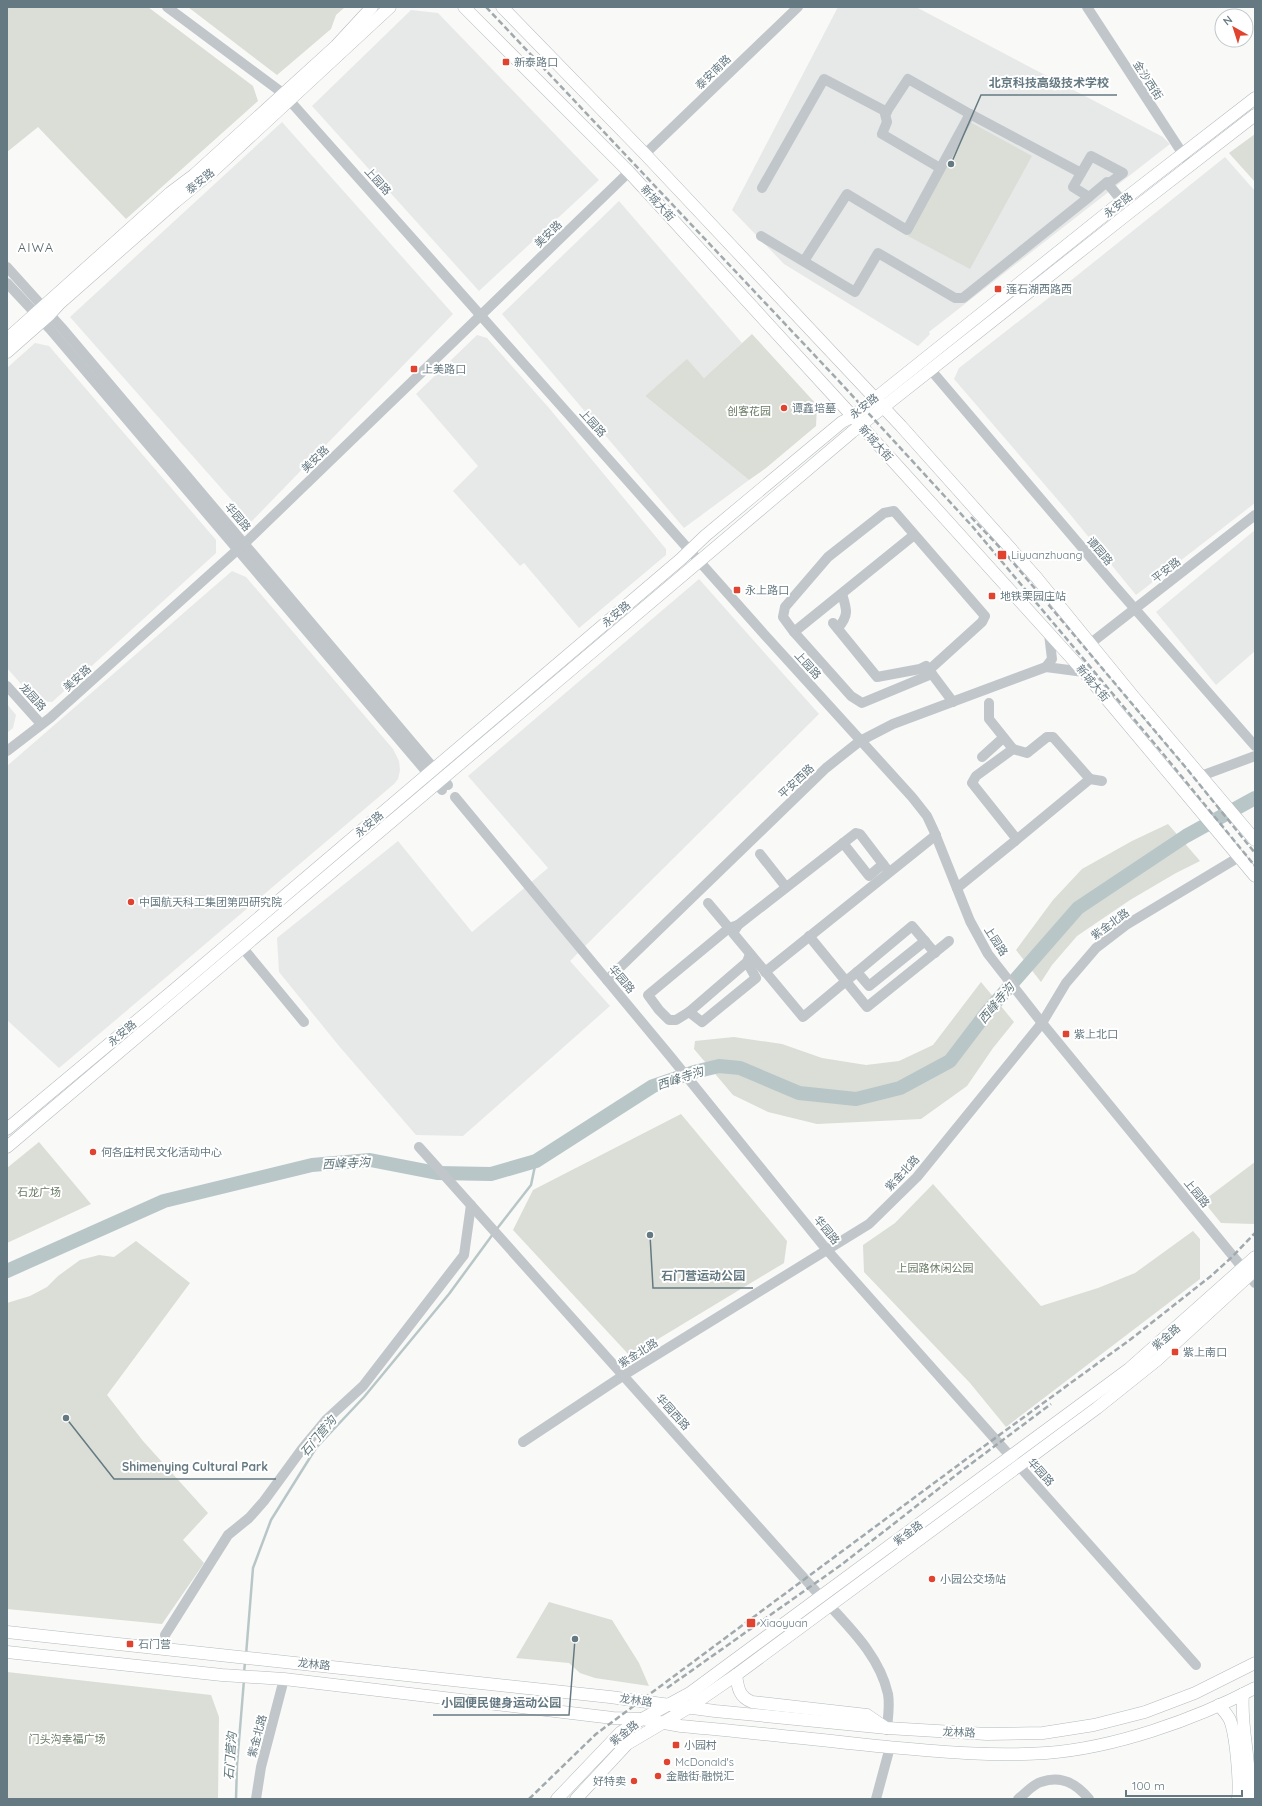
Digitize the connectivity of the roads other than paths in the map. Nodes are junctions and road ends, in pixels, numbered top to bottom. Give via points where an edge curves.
1 (167, 7) edge
2 (372, 7) edge
3 (390, 7) edge
4 (464, 7) edge
5 (502, 7) edge
6 (798, 7) edge
7 (1087, 7) edge
8 (287, 97) junction
9 (1255, 98) edge
10 (887, 112) junction
11 (970, 114) junction
12 (1255, 115) edge
13 (645, 154) junction
14 (1183, 155) junction
15 (1190, 165) junction
16 (940, 168) junction
17 (629, 172) junction
18 (1081, 173) junction
19 (1108, 184) junction
20 (762, 188) dead end
21 (1089, 197) junction
22 (1122, 201) junction
23 (761, 236) dead end
24 (804, 261) junction
25 (7, 267) edge
26 (7, 282) edge
27 (42, 314) junction
28 (481, 315) junction
29 (7, 339) edge
30 (7, 352) edge
31 (930, 369) junction
32 (879, 403) junction
33 (856, 421) junction
34 (1255, 515) edge
35 (914, 535) junction
36 (242, 546) junction
37 (690, 550) junction
38 (699, 560) junction
39 (842, 594) junction
40 (1136, 609) junction
41 (794, 632) junction
42 (1049, 634) junction
43 (1090, 643) junction
44 (1046, 667) junction
45 (930, 672) junction
46 (1084, 672) junction
47 (7, 686) edge
48 (953, 702) junction
49 (989, 703) dead end
50 (41, 724) junction
51 (1003, 738) junction
52 (860, 741) junction
53 (1255, 746) edge
54 (1013, 749) junction
55 (7, 751) edge
56 (1255, 756) edge
57 (982, 757) dead end
58 (1201, 776) junction
59 (438, 779) junction
60 (1090, 779) junction
61 (1102, 781) dead end
62 (455, 797) dead end
63 (936, 835) junction
64 (1255, 840) edge
65 (1015, 841) junction
66 (843, 843) junction
67 (760, 854) dead end
68 (1239, 856) junction
69 (886, 868) junction
70 (1255, 876) edge
71 (786, 887) junction
72 (957, 888) junction
73 (708, 903) dead end
74 (734, 926) junction
75 (809, 936) junction
76 (925, 941) junction
77 (949, 941) dead end
78 (242, 947) junction
79 (935, 953) junction
80 (748, 958) junction
81 (765, 972) junction
82 (857, 972) junction
83 (607, 980) junction
84 (846, 981) junction
85 (689, 1012) junction
86 (304, 1022) dead end
87 (1042, 1023) junction
88 (7, 1129) edge
89 (7, 1147) edge
90 (419, 1147) dead end
91 (471, 1205) junction
92 (827, 1250) junction
93 (1255, 1257) edge
94 (1250, 1274) edge
95 (624, 1375) junction
96 (523, 1442) dead end
97 (1015, 1461) junction
98 (825, 1601) junction
99 (7, 1632) edge
100 (165, 1635) dead end
101 (7, 1652) edge
102 (1255, 1663) edge
103 (1196, 1665) dead end
104 (736, 1675) junction
105 (284, 1679) junction
106 (1255, 1688) edge
107 (1243, 1694) junction
108 (668, 1705) junction
109 (1219, 1705) junction
110 (688, 1708) junction
111 (642, 1719) junction
112 (663, 1724) junction
113 (887, 1728) junction
114 (890, 1747) junction
115 (256, 1799) edge
116 (557, 1799) edge
117 (576, 1799) edge
118 (876, 1799) edge
119 (1018, 1799) edge
120 (1088, 1799) edge
121 (1238, 1799) edge
122 (1249, 1799) edge

1 - 8 street, 上园路
2 - 8 main road, 泰安路
3 - 8 main road, 泰安路
4 - 17 main road, 新城大街
5 - 13 main road, 新城大街
6 - 13 street, 泰安南路
7 - 14 street, 金沙西街
8 - 27 main road, 泰安路 via 214,170 65,298
8 - 28 street, 上园路
9 - 14 main road, 永安路
10 - 11 street via 908,79
10 - 16 street via 887,122 882,134
10 - 20 street via 824,79
11 - 16 street
11 - 18 street
12 - 15 main road, 永安路
13 - 32 main road, 新城大街
14 - 15 street, 金沙西街
14 - 22 main road, 永安路
15 - 31 main road, 永安路
16 - 24 street via 907,230 847,194
17 - 28 street, 美安路
17 - 33 main road, 新城大街
18 - 19 street via 1090,156 1123,173
18 - 21 street via 1074,187
19 - 21 street via 1107,182
19 - 22 street
21 - 24 street via 963,298 955,298 878,253 855,292
22 - 32 main road, 永安路
23 - 24 street
25 - 27 street, 华园路
26 - 27 street, 华园路
27 - 29 main road, 泰安路
27 - 30 main road, 泰安路
27 - 36 street, 华园路
28 - 36 street, 美安路
28 - 37 street, 上园路
31 - 32 main road, 永安路
31 - 40 street, 谭园路
32 - 33 main road, 永安路
32 - 43 main road, 新城大街 via 1036,577
33 - 37 main road, 永安路 via 842,422
33 - 38 main road, 永安路
33 - 42 main road, 新城大街
34 - 40 street, 平安路
35 - 39 street
35 - 41 street via 894,511 884,513 828,557 786,608 783,617
35 - 45 street via 985,616 982,622
36 - 50 street, 美安路
36 - 59 street, 华园路
37 - 38 street, 上园路
37 - 59 main road, 永安路
38 - 52 street, 上园路 via 762,634
38 - 59 main road, 永安路
39 - 41 street
39 - 45 street via 846,613 844,620 836,625 877,677 926,666
40 - 43 street, 平安路
40 - 53 street, 谭园路
41 - 45 street via 851,696 862,703
42 - 44 street via 1052,659
42 - 46 main road, 新城大街
43 - 58 main road, 新城大街
44 - 46 street
44 - 48 street, 平安西路
45 - 48 street
46 - 68 main road, 新城大街
47 - 50 street, 龙园路
48 - 52 street, 平安西路 via 892,724
49 - 51 street via 989,719
50 - 55 street, 美安路
51 - 54 street
51 - 57 street
52 - 63 street, 上园路 via 912,797 927,816
52 - 83 street, 平安西路 via 826,768
54 - 60 street via 1027,753 1047,737 1053,737
54 - 65 street via 976,776 972,783 1015,837
56 - 58 street
58 - 64 main road, 新城大街
59 - 78 main road, 永安路
59 - 88 main road, 永安路
60 - 61 street
60 - 65 street
62 - 83 street, 华园路
63 - 69 street
63 - 72 street, 上园路
65 - 72 street
66 - 69 street via 869,876
66 - 69 street via 856,833 860,834
66 - 71 street
67 - 71 street
68 - 70 main road, 新城大街
68 - 87 street, 紫金北路 via 1126,925 1096,948 1066,983
69 - 75 street
71 - 74 street
72 - 87 street, 上园路 via 977,936
73 - 74 street
74 - 80 street via 733,933
74 - 85 street via 648,995 669,1020 676,1020
75 - 81 street
75 - 84 street
76 - 79 street
76 - 82 street via 869,986
76 - 82 street via 912,926
77 - 79 street
78 - 86 street
78 - 89 main road, 永安路
79 - 84 street via 867,1007
80 - 81 street
80 - 85 street
80 - 85 street via 756,978 702,1022
81 - 84 street via 802,1016
82 - 84 street
83 - 92 street, 华园路
87 - 92 street, 紫金北路 via 912,1183 869,1224
87 - 94 street, 上园路
90 - 91 street, 华园西路
91 - 95 street, 华园西路
91 - 100 street via 464,1255 363,1386 326,1420 264,1501 249,1518 228,1535
92 - 95 street, 紫金北路
92 - 97 street, 华园路
93 - 94 main road, 紫金路
94 - 97 main road, 紫金路 via 1157,1360 1097,1408
95 - 96 street, 紫金北路
95 - 98 street, 华园西路
97 - 98 main road, 紫金路
97 - 103 street, 华园路
98 - 104 main road, 紫金路
98 - 108 main road, 紫金路
98 - 113 street, 华园西路 via 863,1643 876,1663 888,1694
99 - 108 main road, 龙林路 via 616,1697
101 - 105 main road, 龙林路 via 222,1675
102 - 113 main road, 龙林路 via 1214,1684 1145,1712 1094,1725 1042,1733 987,1734
104 - 110 main road, 紫金路
104 - 113 main road via 741,1696 752,1702 867,1715
105 - 111 main road, 龙林路 via 613,1718
105 - 115 street, 紫金北路 via 261,1767
106 - 107 main road, 龙林路
107 - 109 main road, 龙林路
107 - 122 main road via 1242,1706 1249,1762
108 - 110 main road, 龙林路
108 - 111 main road, 紫金路
109 - 114 main road, 龙林路 via 1184,1720 1107,1743 1046,1753 987,1755
109 - 121 main road via 1231,1722
110 - 112 main road, 紫金路
110 - 113 main road, 龙林路
111 - 112 main road, 龙林路
111 - 116 main road, 紫金路 via 616,1737
112 - 114 main road, 龙林路
112 - 117 main road, 紫金路 via 627,1744
114 - 118 street
119 - 120 street via 1040,1782 1061,1779 1080,1788

